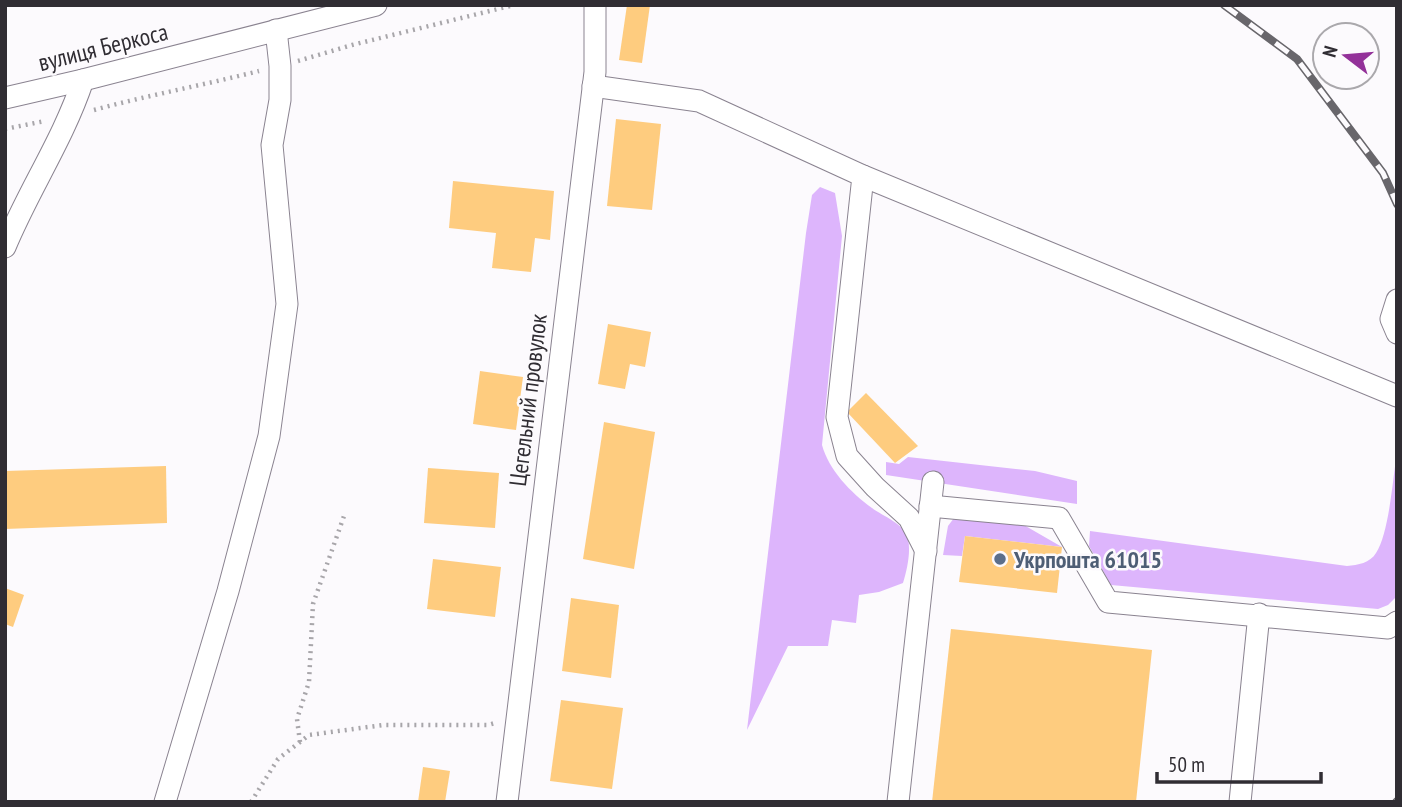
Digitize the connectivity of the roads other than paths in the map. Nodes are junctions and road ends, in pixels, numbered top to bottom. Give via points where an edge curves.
1 (376, 5) edge
2 (595, 5) edge
3 (276, 30) junction
4 (83, 80) junction
5 (593, 86) junction
6 (5, 98) edge
7 (863, 176) junction
8 (5, 247) edge
9 (1397, 300) edge
10 (1397, 333) edge
11 (1397, 396) edge
12 (933, 482) dead end
13 (930, 506) junction
14 (926, 551) junction
15 (1259, 614) junction
16 (1397, 622) edge
17 (165, 802) edge
18 (507, 802) edge
19 (898, 802) edge
20 (1240, 802) edge

1 - 3 street, вулиця Беркоса
2 - 5 street, Цегельний провулок
3 - 4 street, вулиця Беркоса
3 - 17 street via 280,100 272,145 287,304 269,436
4 - 6 street, вулиця Беркоса
4 - 8 street via 71,116
5 - 7 street via 699,101
5 - 18 street, Цегельний провулок
7 - 11 street
7 - 14 street via 837,417 847,456 909,518
9 - 10 street via 1391,319
12 - 13 street
13 - 14 street
13 - 15 street via 1059,517 1108,602
14 - 19 street
15 - 16 street via 1388,628
15 - 20 street

